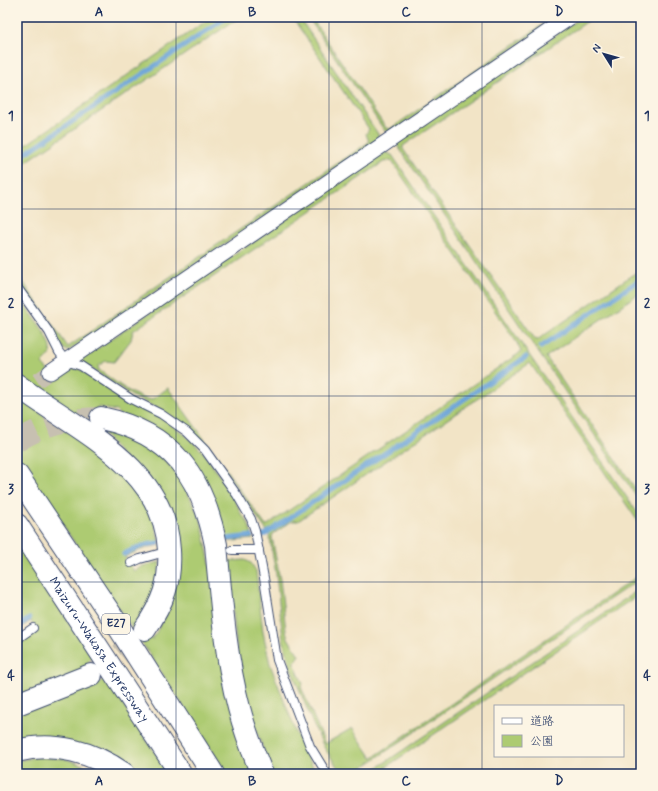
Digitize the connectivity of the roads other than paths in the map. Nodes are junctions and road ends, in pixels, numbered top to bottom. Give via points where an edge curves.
1 (570, 17) edge
2 (17, 287) edge
3 (66, 360) junction
4 (50, 372) tunnel mouth
5 (17, 385) edge
6 (101, 418) tunnel mouth
7 (17, 476) edge
8 (17, 525) edge
9 (232, 550) dead end
10 (259, 550) junction
11 (158, 554) dead end
12 (131, 563) dead end
13 (33, 628) dead end
14 (146, 629) tunnel mouth
15 (17, 639) edge
16 (91, 675) tunnel mouth
17 (17, 704) edge
18 (17, 751) edge
19 (124, 774) edge
20 (181, 774) edge
21 (213, 774) edge
22 (262, 774) edge
23 (327, 774) edge

1 - 3 street
2 - 3 lane
3 - 4 street
3 - 10 lane via 81,366 131,399 172,421 197,441 244,506 251,519
5 - 14 highway via 123,461 144,484 161,511 169,541 169,575 157,612
6 - 22 highway via 130,426 156,439 177,457 202,498 216,545 225,637 237,700
7 - 21 highway, Maizuru-Wakasa Expressway / E27
8 - 20 highway, Maizuru-Wakasa Expressway / E27
9 - 10 lane
10 - 23 lane via 276,660 310,746
11 - 12 lane
13 - 15 lane
16 - 17 highway
18 - 19 highway via 39,747 67,749 96,758

